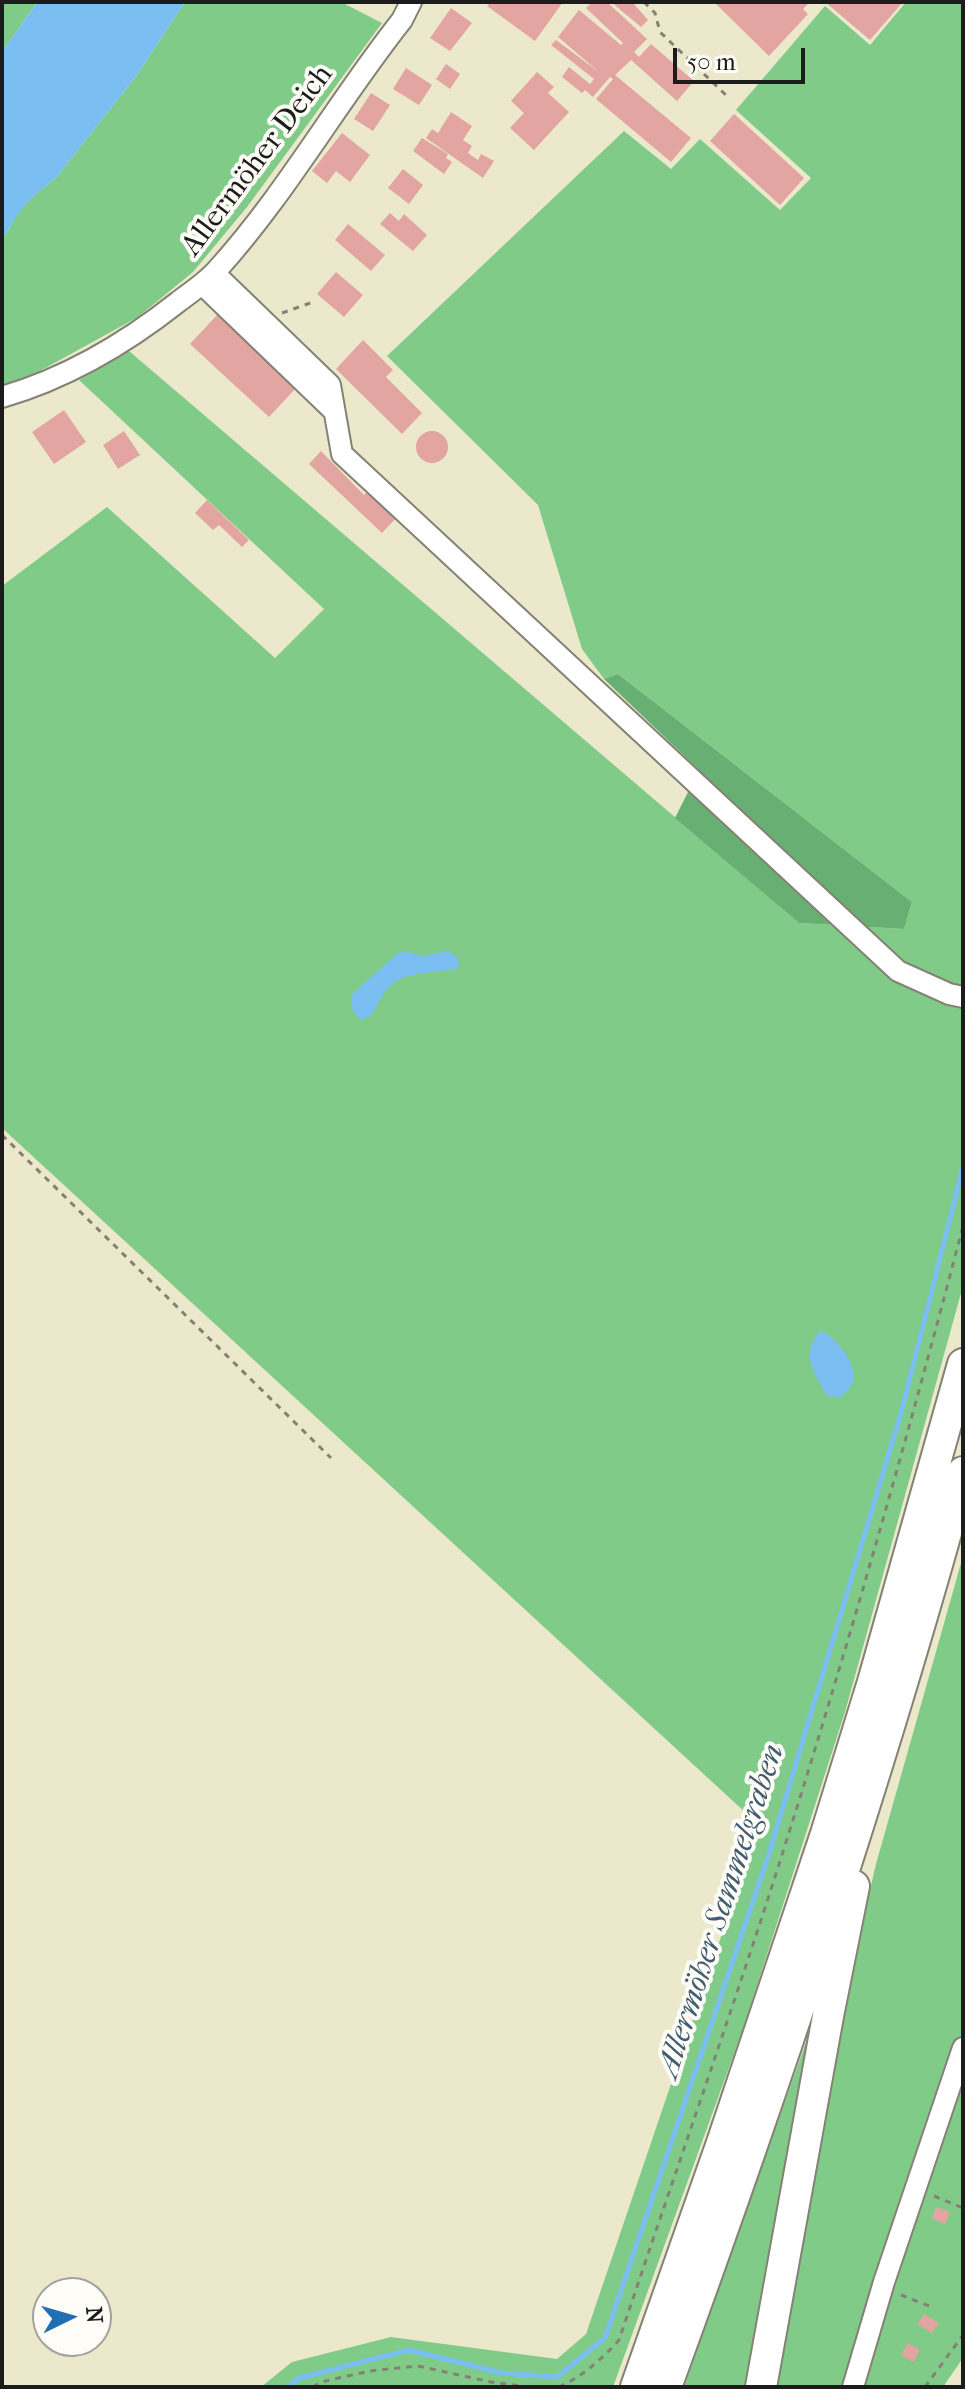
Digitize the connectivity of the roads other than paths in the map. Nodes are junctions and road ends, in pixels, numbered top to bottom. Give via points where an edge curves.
1 (411, 2) edge
2 (208, 278) junction
3 (2, 397) edge
4 (334, 411) junction
5 (963, 997) edge
6 (963, 1364) edge
7 (963, 1472) edge
8 (869, 1795) junction
9 (963, 2048) edge
10 (636, 2387) edge
11 (666, 2387) edge
12 (761, 2387) edge
13 (853, 2387) edge

1 - 2 street, Allermöher Deich via 266,209
2 - 3 street, Allermöher Deich via 145,329 77,369
2 - 4 street
2 - 4 street via 264,320 330,385
4 - 5 street via 342,454 898,971
6 - 10 highway via 826,1834
7 - 8 highway
8 - 11 highway
8 - 12 highway
9 - 13 street

